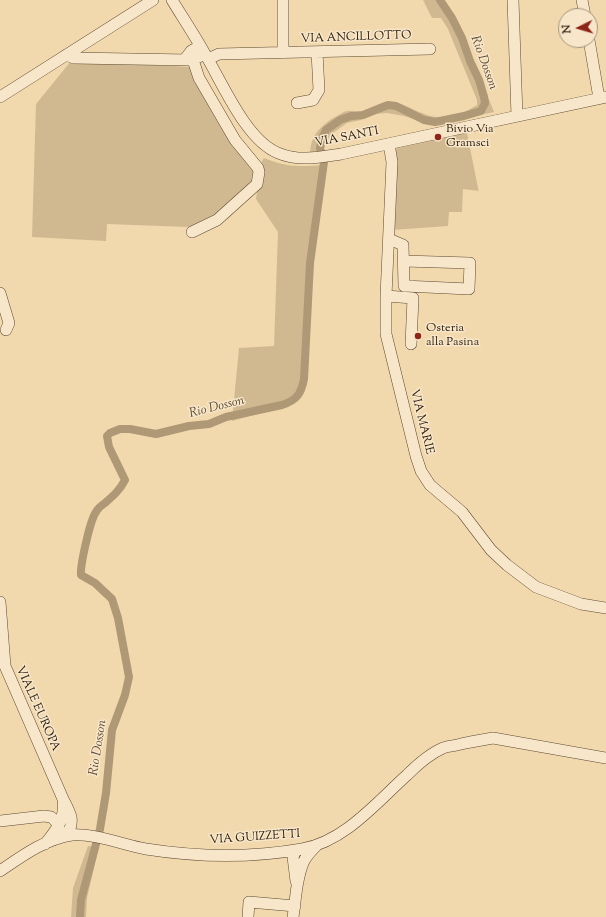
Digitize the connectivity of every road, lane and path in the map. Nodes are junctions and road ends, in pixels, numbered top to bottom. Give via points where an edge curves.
1 (153, 0) edge
2 (172, 0) edge
3 (283, 0) edge
4 (513, 0) edge
5 (591, 48) edge
6 (430, 49) dead end
7 (317, 52) junction
8 (204, 53) junction
9 (283, 53) junction
10 (66, 55) junction
11 (189, 59) junction
12 (1, 96) edge
13 (603, 97) edge
14 (297, 103) dead end
15 (517, 116) junction
16 (389, 144) junction
17 (192, 232) dead end
18 (389, 239) junction
19 (404, 261) junction
20 (0, 293) edge
21 (386, 296) junction
22 (6, 330) dead end
23 (411, 344) dead end
24 (0, 602) edge
25 (606, 608) edge
26 (606, 758) edge
27 (63, 799) junction
28 (71, 815) junction
29 (0, 821) edge
30 (59, 824) junction
31 (65, 837) junction
32 (96, 837) junction
33 (44, 844) junction
34 (316, 846) junction
35 (296, 850) junction
36 (271, 852) junction
37 (298, 870) junction
38 (0, 871) edge
39 (294, 912) edge
40 (248, 917) edge

1 - 10 street
2 - 8 street, VIA SANTI
3 - 9 street, VIA ANCILLOTTO
4 - 15 street
5 - 13 street
6 - 7 street, VIA ANCILLOTTO
7 - 9 street, VIA ANCILLOTTO
7 - 14 street via 319,90 314,100
8 - 9 street, VIA ANCILLOTTO
8 - 11 street via 190,51
8 - 16 street, VIA SANTI via 245,124 261,144 278,154 314,159
10 - 11 street via 74,58
10 - 12 street
11 - 17 street via 226,125 259,172 257,184 217,220
13 - 15 street, VIA SANTI
15 - 16 street, VIA SANTI
16 - 18 street, VIA MARIE via 392,162
18 - 19 street via 403,245
18 - 21 street, VIA MARIE
19 - 19 street via 404,286 469,289 470,263
20 - 22 street via 9,323
21 - 23 street via 413,298
21 - 25 street, VIA MARIE via 386,334 416,456 421,471 430,485 462,512 491,550 536,587 581,604
24 - 27 street, VIALE EUROPA via 5,666
26 - 34 street, VIA GUIZZETTI via 493,738 443,748 418,764 346,830
27 - 28 street, VIALE EUROPA
27 - 30 street, VIALE EUROPA via 64,814
28 - 31 street via 71,827
28 - 32 street, VIALE EUROPA
29 - 30 street via 44,816 51,817
30 - 31 street, VIALE EUROPA via 59,831
30 - 33 street, VIALE EUROPA
31 - 32 street, VIA GUIZZETTI
31 - 33 street, VIA GUIZZETTI
32 - 36 street, VIA GUIZZETTI via 146,848 195,854
33 - 38 street, VIA GUIZZETTI
34 - 35 street, VIA GUIZZETTI
34 - 37 street
35 - 36 street, VIA GUIZZETTI
35 - 37 street via 293,857
36 - 37 street via 283,857
37 - 39 street
39 - 40 street via 249,902

